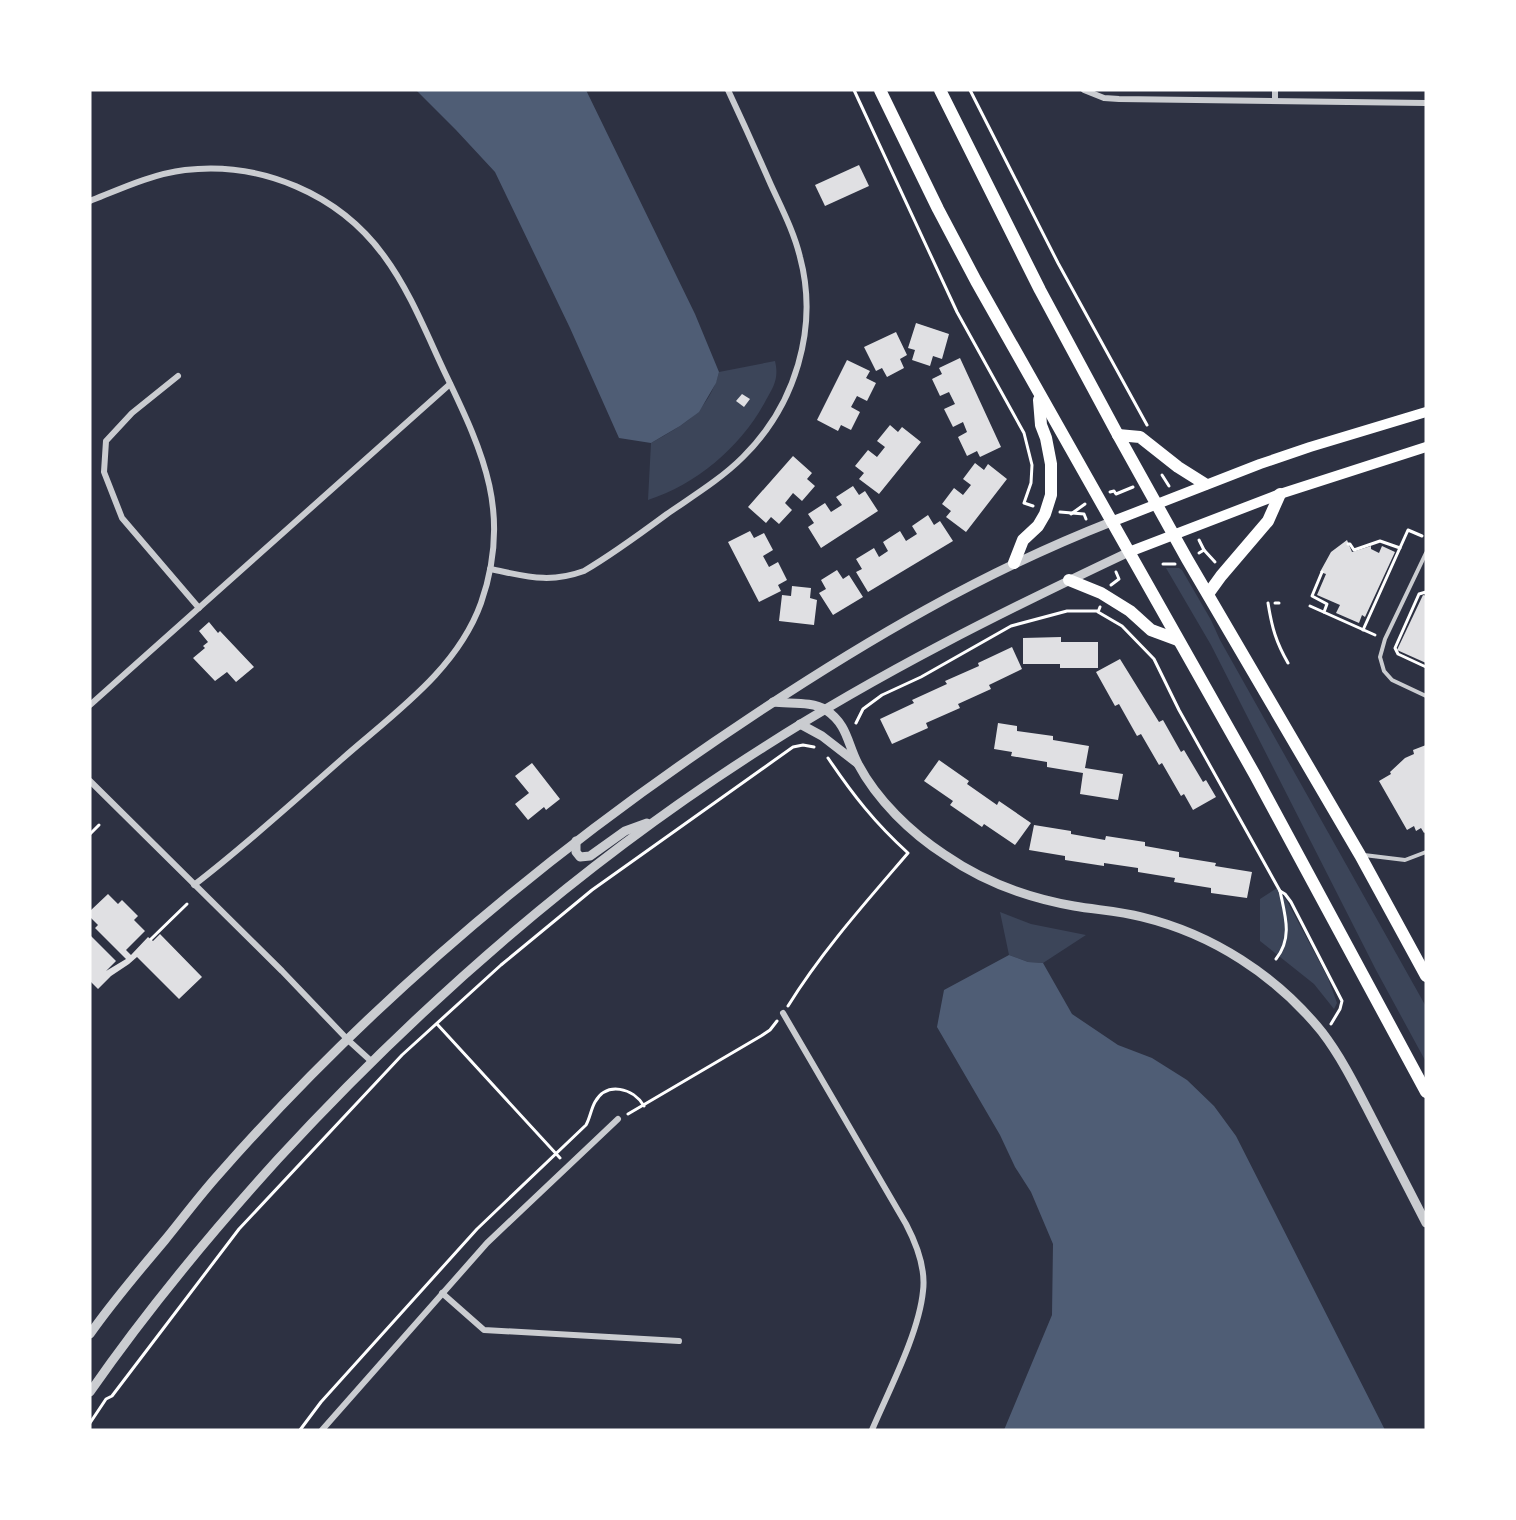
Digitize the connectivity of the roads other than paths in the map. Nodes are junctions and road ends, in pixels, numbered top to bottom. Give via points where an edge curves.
1 (728, 90) edge
2 (880, 90) edge
3 (940, 90) edge
4 (1084, 90) edge
5 (1275, 90) edge
6 (1275, 101) junction
7 (1426, 103) edge
8 (90, 201) edge
9 (178, 376) dead end
10 (450, 384) junction
11 (1039, 396) junction
12 (1426, 412) edge
13 (1118, 435) junction
14 (1426, 447) edge
15 (1205, 484) junction
16 (1280, 495) junction
17 (1156, 504) junction
18 (1111, 522) junction
19 (1173, 535) junction
20 (1130, 552) junction
21 (1426, 553) edge
22 (1014, 563) junction
23 (490, 569) junction
24 (1069, 580) junction
25 (1208, 594) junction
26 (199, 608) junction
27 (1179, 640) junction
28 (1426, 696) edge
29 (773, 702) junction
30 (90, 705) edge
31 (825, 709) junction
32 (800, 724) junction
33 (857, 763) junction
34 (90, 781) edge
35 (655, 821) junction
36 (576, 841) junction
37 (1426, 852) edge
38 (1360, 855) junction
39 (194, 885) junction
40 (1426, 976) edge
41 (783, 1013) road end
42 (348, 1040) junction
43 (371, 1061) junction
44 (1426, 1092) edge
45 (618, 1119) road end
46 (1426, 1223) edge
47 (442, 1293) junction
48 (90, 1334) edge
49 (679, 1341) dead end
50 (90, 1392) edge
51 (322, 1430) edge
52 (872, 1430) edge

1 - 23 street via 793,232 801,259 806,287 805,341 786,396 766,431 742,458 584,571 544,579
2 - 11 main road via 938,209
3 - 13 main road
4 - 6 street via 1119,99
5 - 6 street
6 - 7 street
8 - 10 street via 183,170 263,174 317,196 356,223 385,257
9 - 26 street via 132,413 106,441 104,472 122,518
10 - 23 street via 477,442 490,483 495,531
10 - 26 street
11 - 18 main road
11 - 22 main road via 1041,425 1051,464 1051,495 1045,514 1023,540
12 - 15 main road
13 - 15 main road via 1140,437
13 - 17 main road
14 - 16 main road
15 - 17 main road
16 - 19 main road
16 - 25 main road via 1268,522
17 - 18 main road
17 - 19 main road
18 - 20 main road
18 - 22 street
19 - 20 main road
19 - 25 main road
20 - 24 street
20 - 27 main road
21 - 28 lane via 1380,657 1392,680
22 - 29 street via 901,622
23 - 39 street via 470,628 433,678 248,843
24 - 27 main road via 1101,593 1151,630
24 - 31 street via 965,631
25 - 38 main road
26 - 30 street
27 - 44 main road
29 - 31 street
29 - 36 street
31 - 32 street
31 - 33 street via 845,731
32 - 33 street
32 - 35 street
33 - 46 street via 882,800 934,847 968,870 1047,901 1133,915 1189,931 1261,973 1323,1033
34 - 39 street
35 - 36 street via 625,831 590,856 580,857
35 - 43 street via 518,927
36 - 42 street via 417,973
37 - 38 lane via 1405,860
38 - 40 main road
39 - 42 street
41 - 52 street via 918,1248 924,1289 916,1321
42 - 43 street
42 - 48 street via 218,1174
43 - 50 street via 241,1199
45 - 47 street via 513,1216
47 - 49 street via 484,1330
47 - 51 street

